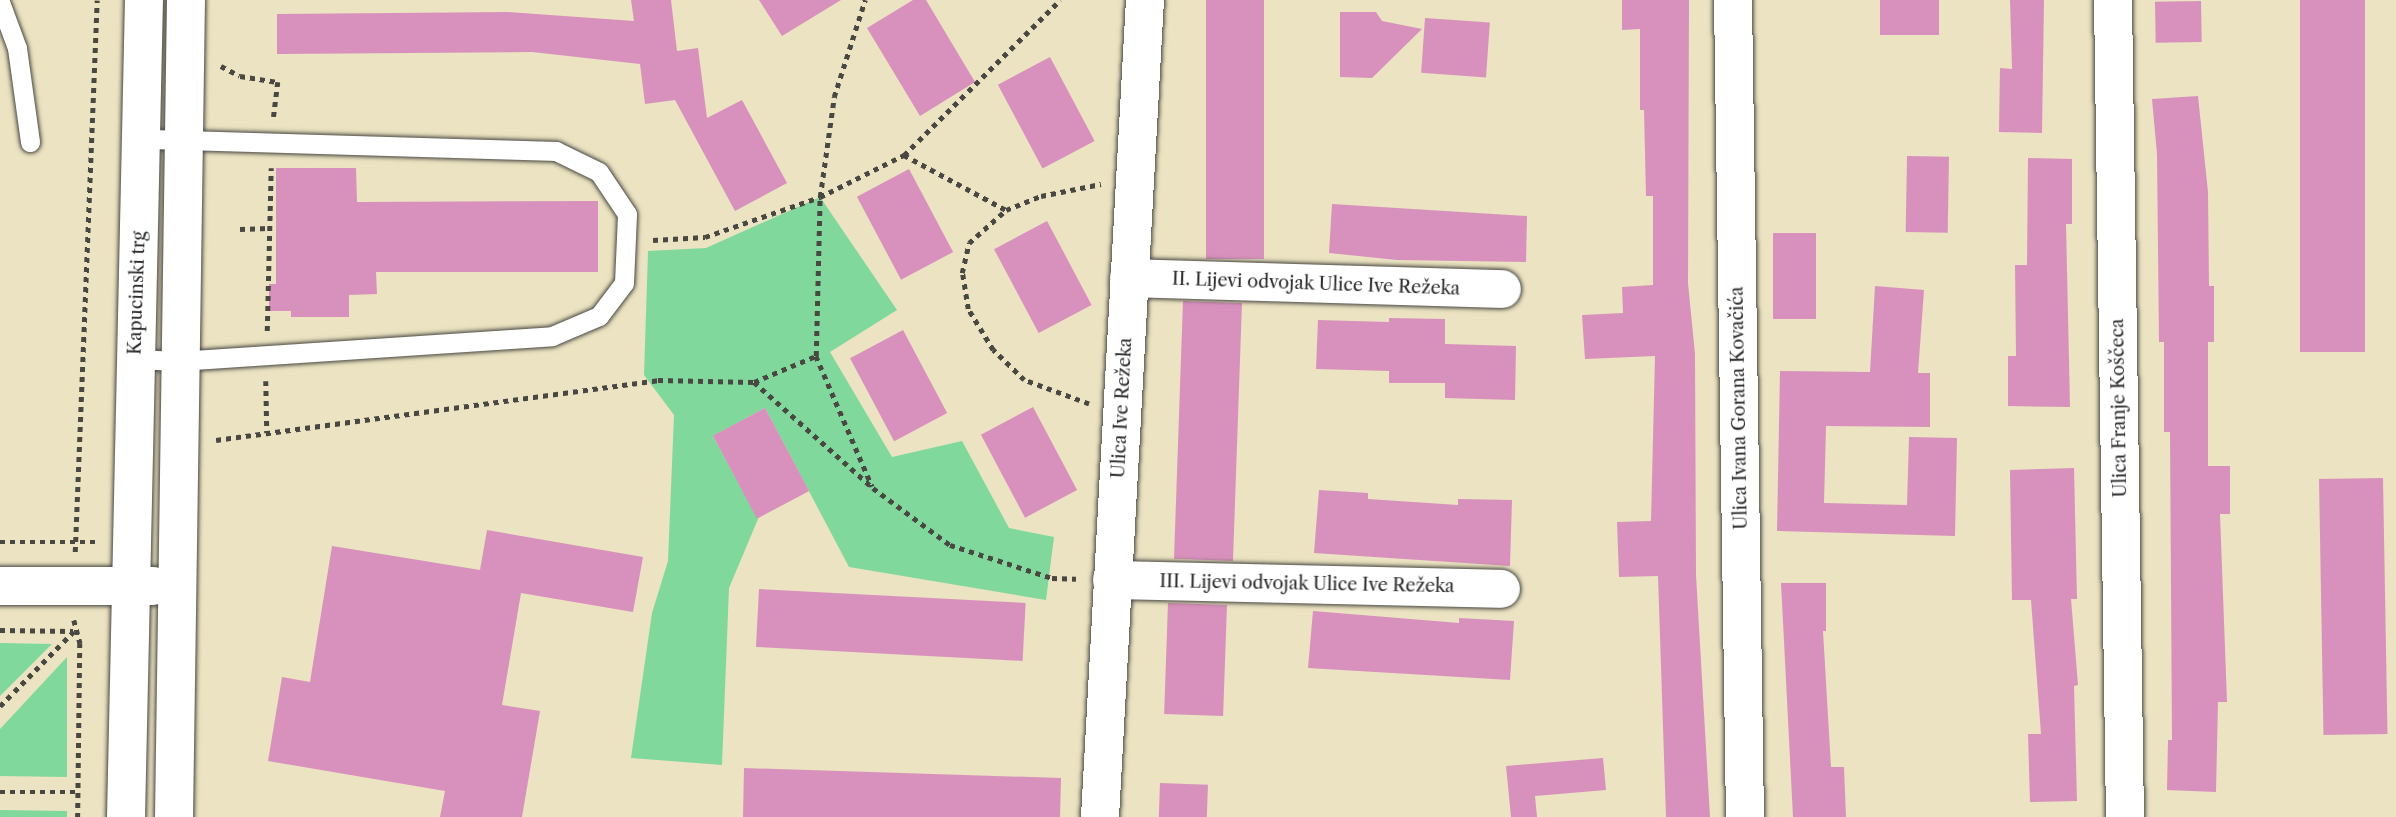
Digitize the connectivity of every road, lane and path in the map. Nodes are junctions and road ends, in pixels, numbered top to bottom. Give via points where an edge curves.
1 (97, 0) edge
2 (144, 0) edge
3 (187, 0) edge
4 (865, 0) edge
5 (1060, 0) edge
6 (1145, 0) edge
7 (1733, 0) edge
8 (2113, 0) edge
9 (0, 2) edge
10 (214, 62) dead end
11 (143, 139) junction
12 (183, 139) junction
13 (30, 142) dead end
14 (271, 142) junction
15 (904, 155) junction
16 (1133, 177) junction
17 (820, 197) junction
18 (1006, 210) junction
19 (269, 228) junction
20 (240, 229) dead end
21 (626, 241) junction
22 (1129, 278) junction
23 (1502, 289) dead end
24 (266, 355) junction
25 (816, 356) junction
26 (135, 359) junction
27 (178, 361) junction
28 (754, 382) junction
29 (1122, 416) junction
30 (267, 433) junction
31 (206, 442) dead end
32 (873, 488) junction
33 (0, 542) edge
34 (1112, 580) junction
35 (0, 586) edge
36 (128, 586) junction
37 (176, 586) junction
38 (1501, 589) dead end
39 (0, 630) edge
40 (74, 631) junction
41 (0, 706) edge
42 (0, 792) edge
43 (78, 792) junction
44 (78, 817) edge
45 (126, 817) edge
46 (174, 817) edge
47 (1100, 817) edge
48 (1745, 817) edge
49 (2125, 817) edge

1 - 33 path via 75,542
2 - 11 street, Kapucinski trg
3 - 12 street
4 - 17 path via 834,97
5 - 15 path
6 - 16 street, Ulica Ive Režeka
7 - 48 street, Ulica Ivana Gorana Kovačića
8 - 49 street, Ulica Franje Koščeca
9 - 13 lane via 18,48
10 - 14 path via 240,76 278,82
11 - 12 lane
11 - 26 street, Kapucinski trg
12 - 14 lane
12 - 27 street
14 - 19 path
14 - 21 lane via 556,151 599,173 628,214
15 - 17 path
15 - 18 path
16 - 18 path via 1041,196
16 - 22 street, Ulica Ive Režeka
17 - 21 path via 705,237
17 - 25 path
18 - 29 path via 969,243 962,273 968,309 993,350 1024,380
19 - 20 path
19 - 24 path
21 - 24 lane via 624,283 599,316 552,336
22 - 23 street, II. Lijevi odvojak Ulice Ive Režeka
22 - 29 street, Ulica Ive Režeka
24 - 27 lane
24 - 30 path
25 - 28 path
25 - 32 path
26 - 27 lane
26 - 36 street, Kapucinski trg
27 - 37 street
28 - 30 path via 658,380
28 - 32 path
29 - 34 street, Ulica Ive Režeka
30 - 31 path
32 - 34 path via 950,545 1052,578
34 - 38 street, III. Lijevi odvojak Ulice Ive Režeka
34 - 47 street, Ulica Ive Režeka
35 - 36 street
36 - 37 street
36 - 45 street, Kapucinski trg
37 - 46 street
39 - 40 path
40 - 41 path
40 - 43 path via 80,643
42 - 43 path
43 - 44 path

